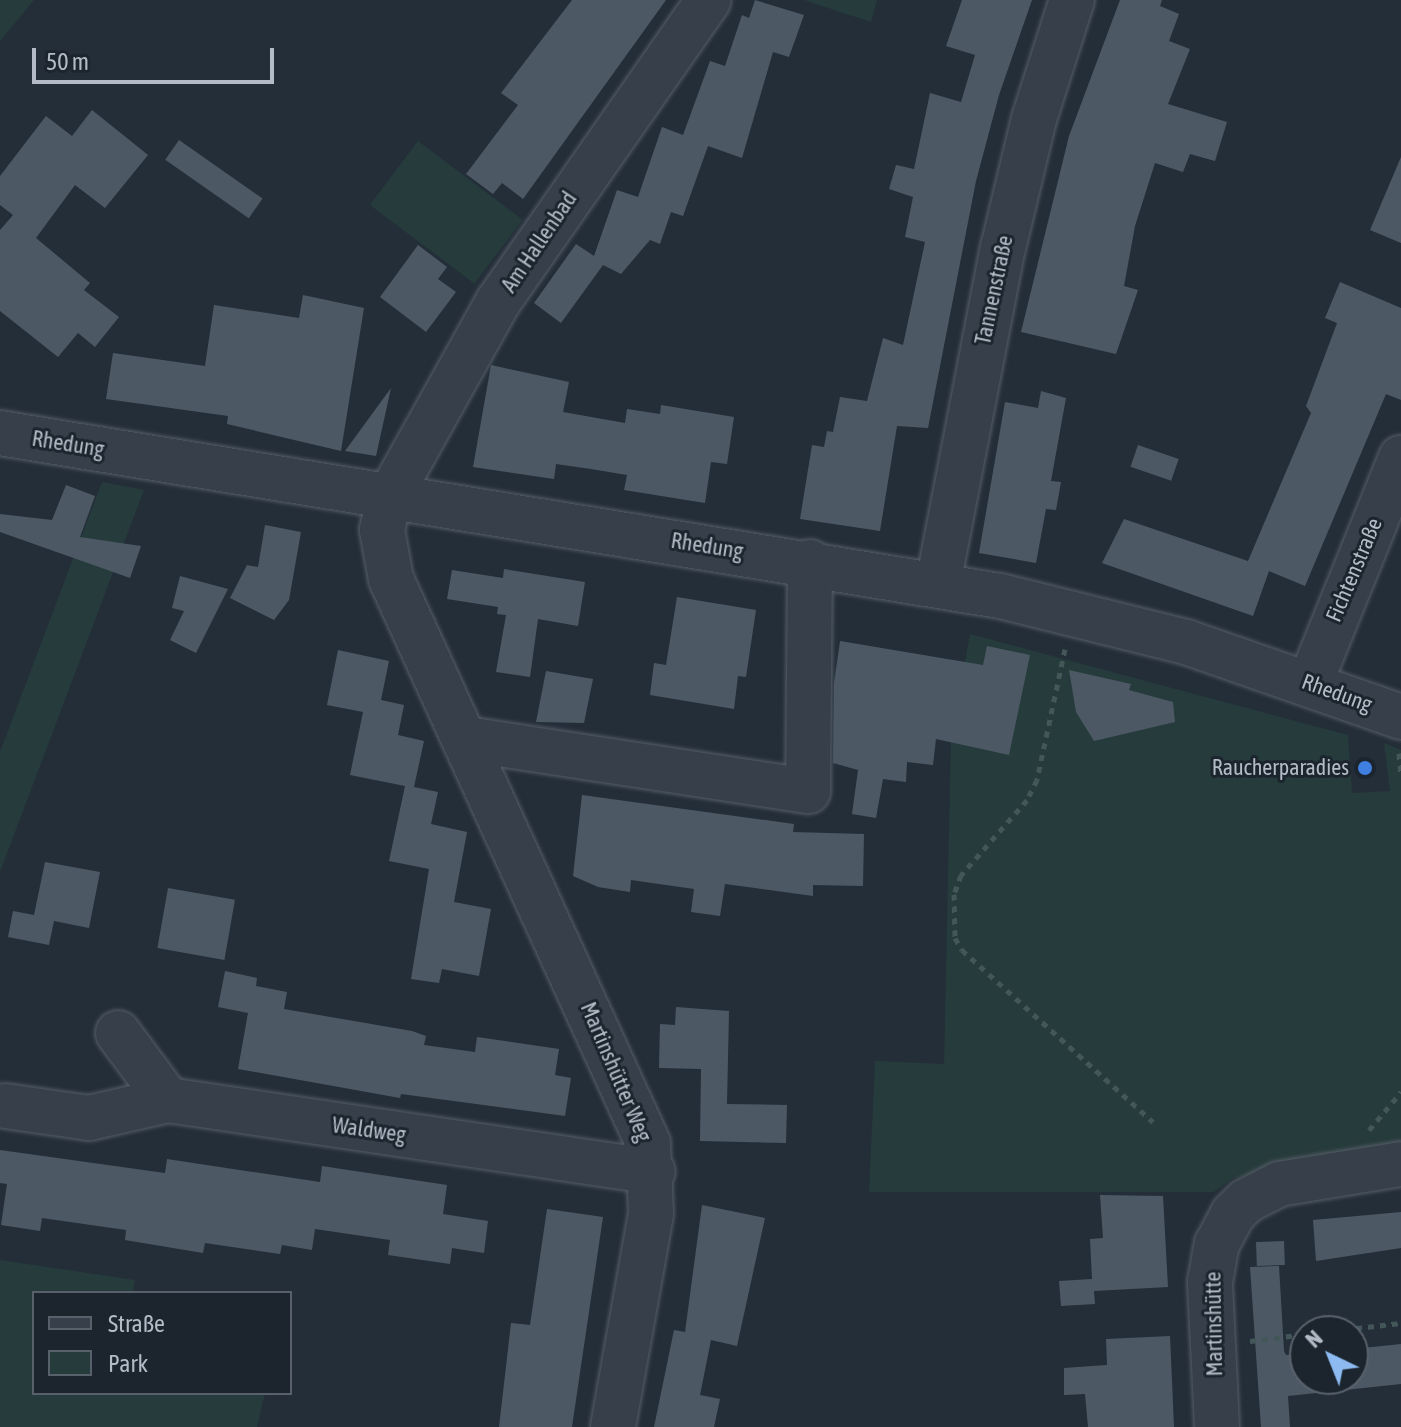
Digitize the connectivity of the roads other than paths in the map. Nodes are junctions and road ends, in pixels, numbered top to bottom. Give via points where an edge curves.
1 (709, 0) edge
2 (1072, 0) edge
3 (0, 433) edge
4 (1401, 458) edge
5 (390, 496) junction
6 (810, 562) junction
7 (938, 584) junction
8 (1310, 683) junction
9 (1401, 717) edge
10 (467, 739) junction
11 (118, 1033) dead end
12 (168, 1100) junction
13 (5, 1106) dead end
14 (1401, 1164) edge
15 (653, 1172) junction
16 (613, 1427) edge
17 (1217, 1427) edge

1 - 5 street, Am Hallenbad via 498,302
2 - 7 street, Tannenstraße via 1034,119 1003,248
3 - 5 street, Rhedung
4 - 8 street, Fichtenstraße
5 - 6 street, Rhedung
5 - 10 street, Martinshütter Weg via 382,530 385,560
6 - 7 street, Rhedung
6 - 10 street via 808,791
7 - 8 street, Rhedung via 1073,612
8 - 9 street, Rhedung
10 - 15 street, Martinshütter Weg via 637,1110
11 - 12 street
12 - 13 street via 89,1118
12 - 15 street, Waldweg
14 - 17 street, Martinshütte via 1279,1184 1246,1201 1223,1228 1212,1263
15 - 16 street, Martinshütter Weg via 651,1213

